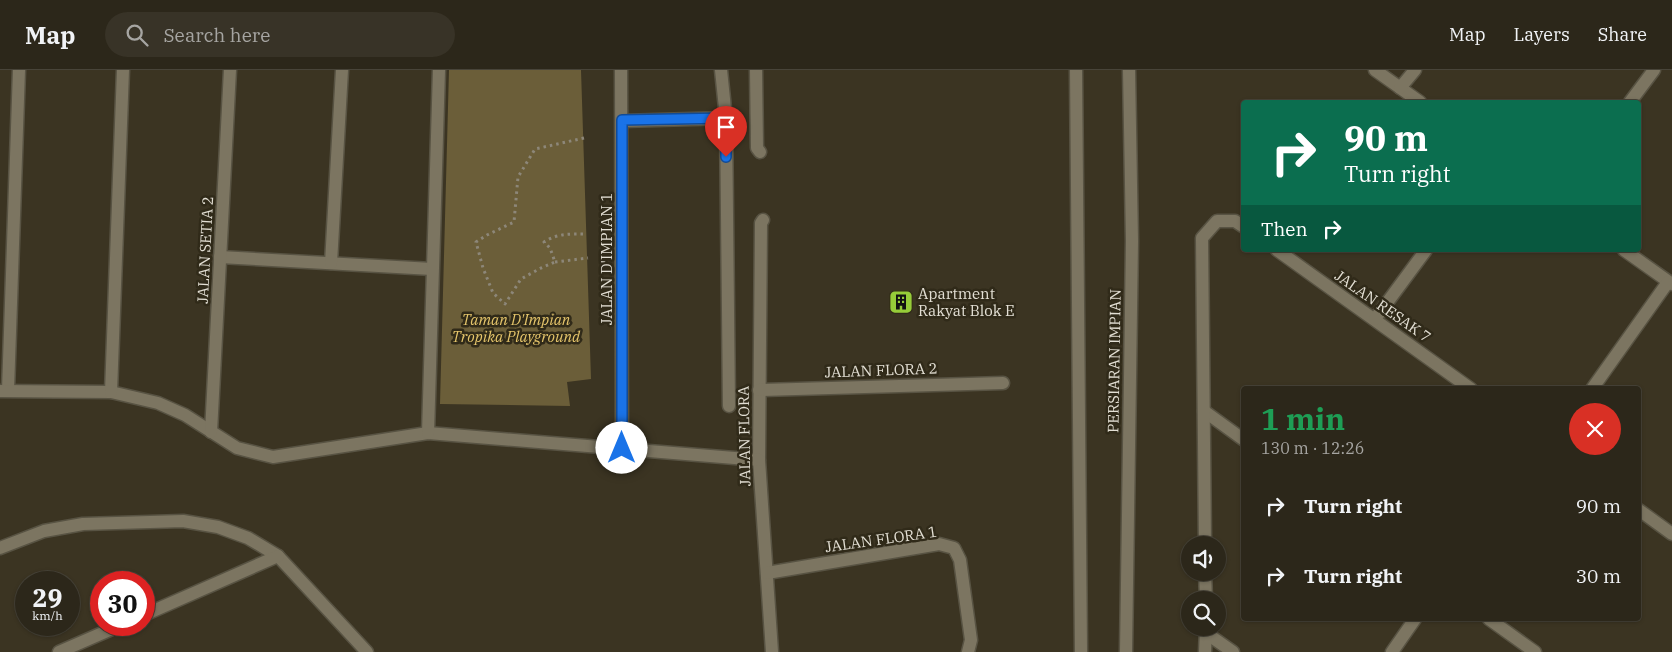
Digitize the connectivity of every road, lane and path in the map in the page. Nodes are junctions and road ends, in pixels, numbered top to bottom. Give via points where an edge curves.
1 (19, 70) edge
2 (123, 70) edge
3 (230, 70) edge
4 (342, 70) edge
5 (439, 70) edge
6 (621, 70) edge
7 (721, 70) edge
8 (756, 70) edge
9 (1076, 70) edge
10 (1129, 70) edge
11 (1375, 70) edge
12 (1414, 70) edge
13 (1654, 70) edge
14 (1400, 88) junction
15 (1417, 100) edge
16 (1632, 100) edge
17 (726, 118) junction
18 (622, 120) junction
19 (584, 138) dead end
20 (760, 152) dead end
21 (763, 220) dead end
22 (1241, 225) edge
23 (587, 234) dead end
24 (1279, 252) edge
25 (1425, 252) edge
26 (1627, 252) edge
27 (220, 257) junction
28 (588, 258) dead end
29 (555, 262) junction
30 (331, 263) junction
31 (432, 269) junction
32 (1670, 283) edge
33 (1376, 319) junction
34 (1003, 383) dead end
35 (1467, 386) edge
36 (1594, 386) edge
37 (4, 390) edge
38 (759, 390) junction
39 (111, 392) junction
40 (729, 406) dead end
41 (1204, 411) junction
42 (211, 432) junction
43 (428, 433) junction
44 (1241, 438) edge
45 (622, 448) junction
46 (759, 460) junction
47 (1641, 511) edge
48 (1672, 534) edge
49 (1205, 536) edge
50 (0, 548) edge
51 (278, 556) junction
52 (767, 573) junction
53 (155, 610) edge
54 (1414, 621) edge
55 (1492, 621) edge
56 (96, 636) edge
57 (1206, 636) edge
58 (1213, 636) edge
59 (1079, 649) edge
60 (59, 652) edge
61 (367, 652) edge
62 (772, 652) edge
63 (968, 652) edge
64 (1126, 652) edge
65 (1205, 652) edge
66 (1233, 652) edge
67 (1392, 652) edge
68 (1535, 652) edge

1 - 37 street
2 - 39 street
3 - 27 street, JALAN SETIA 2
4 - 30 street
5 - 31 street
6 - 18 street, JALAN D'IMPIAN 1
7 - 17 street
8 - 20 street via 757,148
9 - 59 street
10 - 64 street, PERSIARAN IMPIAN via 1132,241
11 - 14 street
12 - 14 street
13 - 16 street
14 - 15 street
17 - 18 street
17 - 40 street
18 - 45 street, JALAN D'IMPIAN 1
19 - 29 path via 535,149 518,177 514,222 476,242 492,293 505,304 521,279
21 - 38 street, JALAN FLORA
22 - 41 street via 1235,221 1217,221 1202,238
23 - 29 path via 553,236 544,242
24 - 33 street, JALAN RESAK 7
25 - 33 street
26 - 32 street
27 - 30 street
27 - 42 street, JALAN SETIA 2
28 - 29 path
30 - 31 street
31 - 43 street
32 - 36 street
33 - 35 street, JALAN RESAK 7
34 - 38 street, JALAN FLORA 2
37 - 39 street
38 - 46 street, JALAN FLORA
39 - 42 street via 158,403
41 - 44 street
41 - 49 street
42 - 43 street via 237,448 273,457
43 - 45 street
45 - 46 street
46 - 52 street, JALAN FLORA
47 - 48 street
50 - 51 street via 44,531 83,524 183,521 218,527 248,538
51 - 53 street
51 - 61 street
52 - 62 street, JALAN FLORA
52 - 63 street, JALAN FLORA 1 via 939,544 954,548 960,560 971,640
54 - 67 street
55 - 68 street
56 - 60 street
57 - 65 street
58 - 66 street

